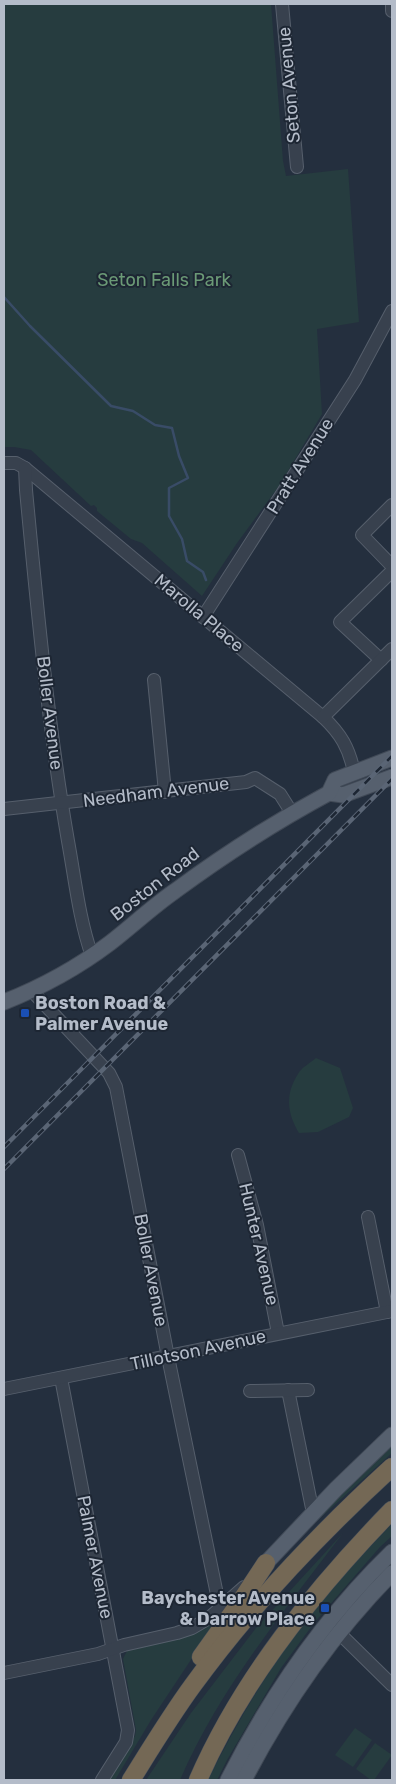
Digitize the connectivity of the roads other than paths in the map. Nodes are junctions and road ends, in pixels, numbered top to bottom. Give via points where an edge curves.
1 (282, 4) edge
2 (392, 4) edge
3 (392, 11) edge
4 (296, 167) dead end
5 (392, 311) edge
6 (4, 463) edge
7 (25, 468) junction
8 (392, 505) edge
9 (392, 566) edge
10 (392, 571) edge
11 (203, 618) junction
12 (392, 649) edge
13 (381, 660) junction
14 (154, 680) dead end
15 (323, 717) junction
16 (392, 758) edge
17 (354, 772) junction
18 (392, 777) edge
19 (165, 792) junction
20 (329, 793) junction
21 (62, 803) junction
22 (4, 809) edge
23 (292, 813) junction
24 (92, 956) junction
25 (32, 990) junction
26 (4, 1002) edge
27 (238, 1155) dead end
28 (368, 1217) dead end
29 (390, 1311) edge
30 (278, 1333) junction
31 (168, 1357) junction
32 (61, 1378) junction
33 (4, 1389) edge
34 (288, 1390) junction
35 (308, 1390) dead end
36 (250, 1391) dead end
37 (392, 1435) edge
38 (392, 1467) edge
39 (392, 1510) edge
40 (313, 1513) junction
41 (392, 1552) edge
42 (266, 1563) junction
43 (392, 1573) edge
44 (220, 1609) junction
45 (334, 1628) junction
46 (113, 1649) junction
47 (4, 1671) edge
48 (392, 1685) edge
49 (134, 1776) edge
50 (102, 1780) edge
51 (198, 1780) edge
52 (228, 1780) edge
53 (244, 1780) edge

1 - 4 street, Seton Avenue
2 - 3 street
5 - 11 street, Pratt Avenue via 355,380
6 - 7 street via 16,463
7 - 11 street, Marolla Place
7 - 21 street, Boller Avenue via 40,629
8 - 9 street via 362,534
10 - 13 street via 340,622
11 - 15 street, Marolla Place
12 - 13 street
13 - 15 street
14 - 19 street
15 - 17 street, Marolla Place via 336,728 344,742
16 - 17 main road, Boston Road
17 - 20 main road, Boston Road via 335,780
18 - 20 main road, Boston Road via 343,795
19 - 21 street, Needham Avenue
19 - 23 street, Needham Avenue via 246,782 255,778 280,794
20 - 23 main road, Boston Road
21 - 22 street, Needham Avenue
21 - 24 street, Boller Avenue via 80,914
23 - 24 main road, Boston Road via 174,891
24 - 25 main road, Boston Road
25 - 26 main road, Boston Road
25 - 31 street, Boller Avenue via 109,1073 116,1087
27 - 30 street, Hunter Avenue via 257,1224
28 - 29 street
29 - 30 street, Tillotson Avenue
30 - 31 street, Tillotson Avenue
31 - 32 street, Tillotson Avenue
31 - 44 street, Boller Avenue
32 - 33 street, Tillotson Avenue
32 - 46 street, Palmer Avenue
34 - 35 street
34 - 36 street
34 - 40 street
37 - 40 main road
38 - 49 highway via 302,1555 229,1638 163,1728
39 - 51 highway via 338,1568 284,1636 236,1708
40 - 42 main road
41 - 45 main road
42 - 44 street
42 - 49 highway via 151,1732
43 - 45 main road via 359,1609
44 - 46 street via 177,1634
45 - 48 street
45 - 52 main road via 281,1690
45 - 53 main road
46 - 47 street
46 - 50 street, Palmer Avenue via 128,1735

